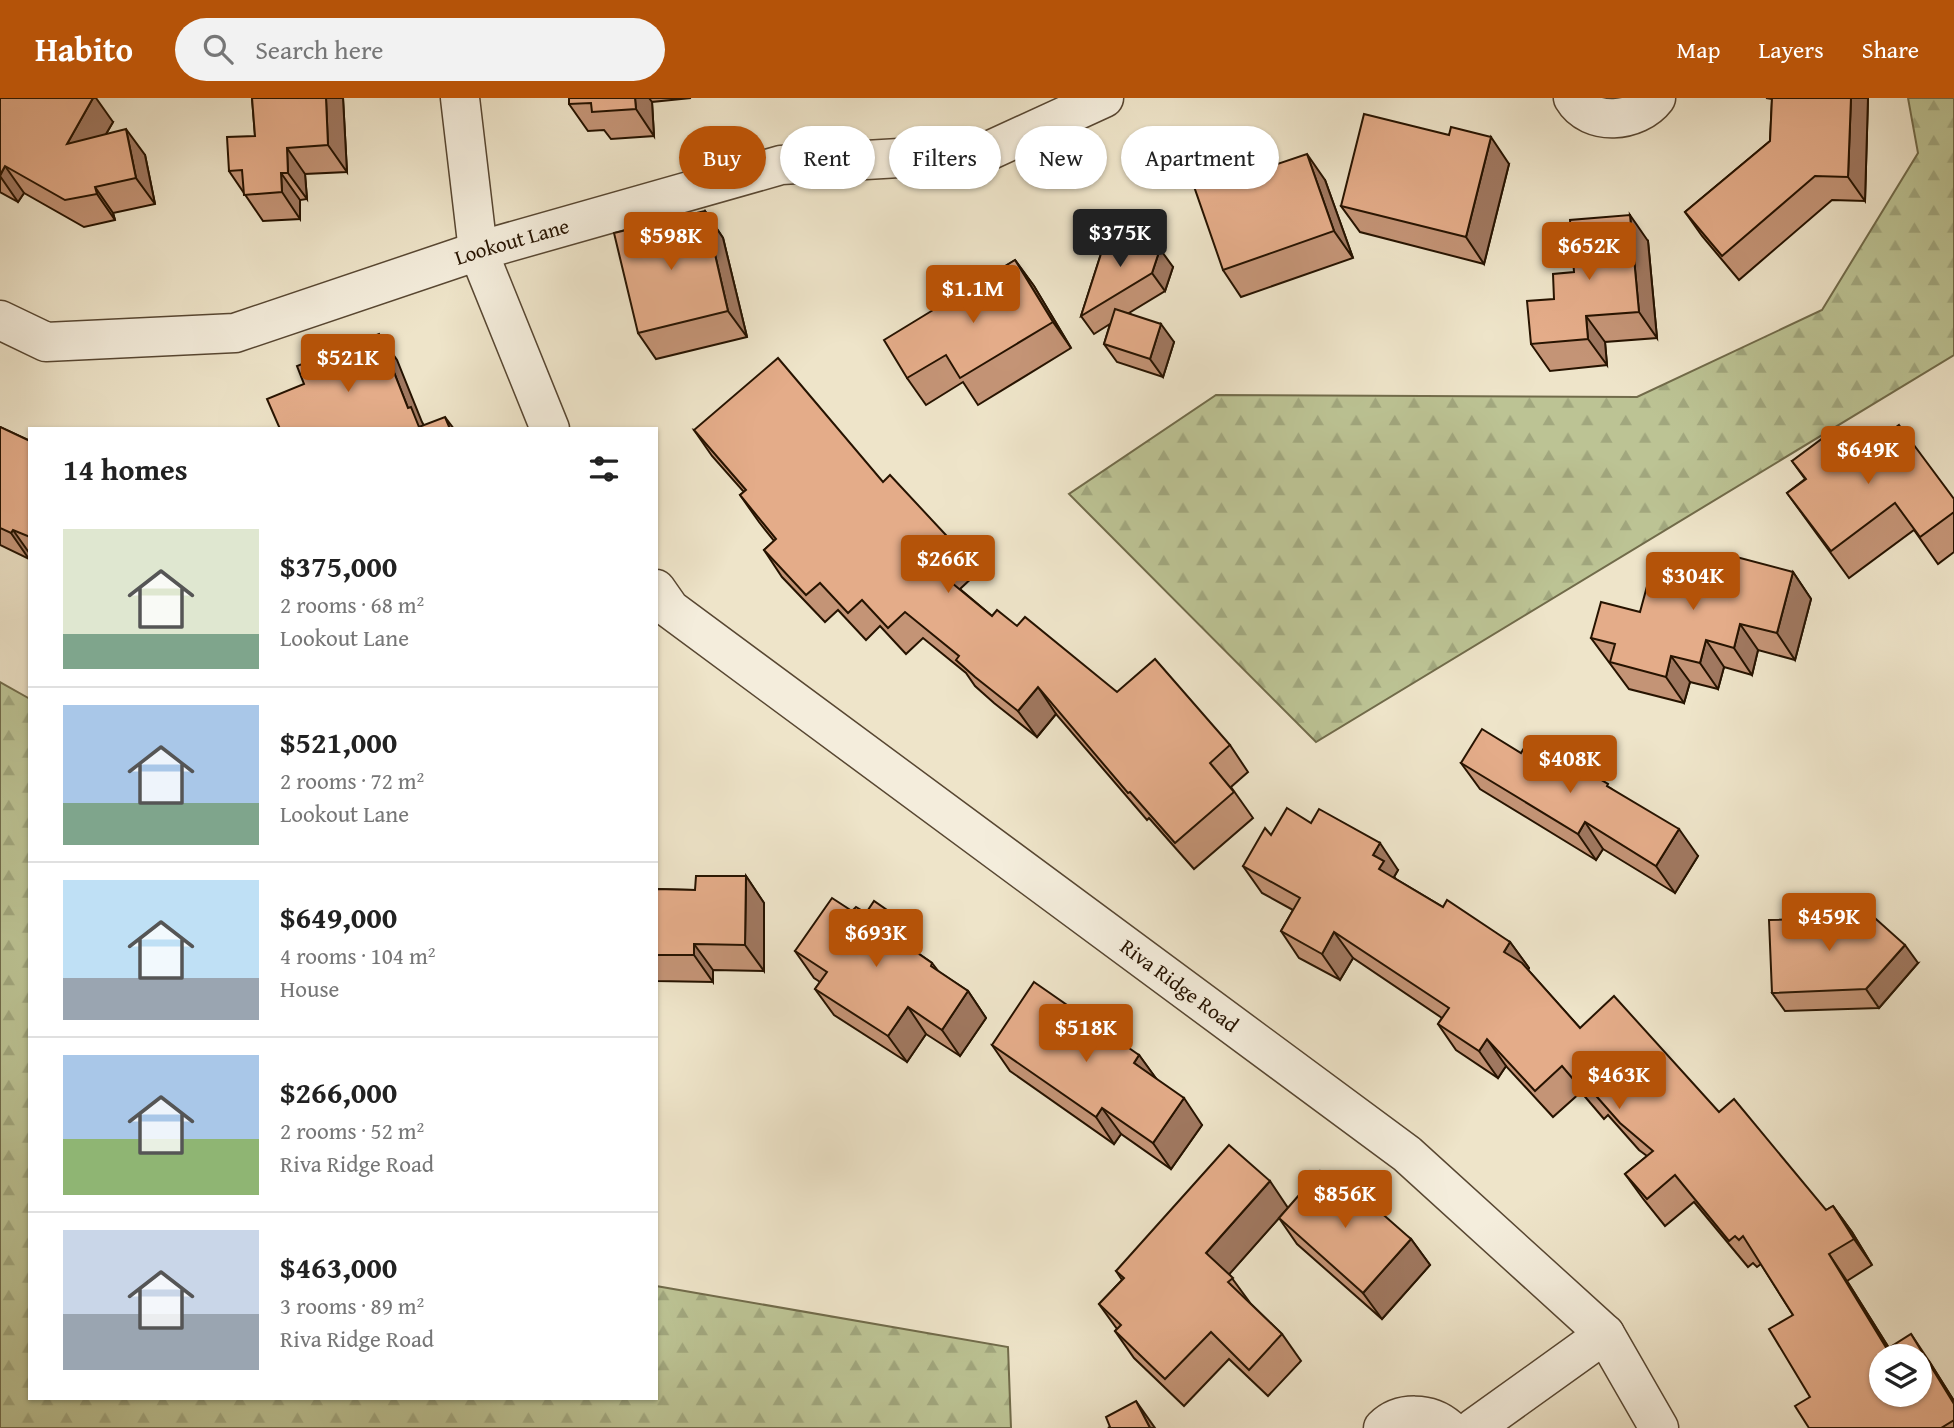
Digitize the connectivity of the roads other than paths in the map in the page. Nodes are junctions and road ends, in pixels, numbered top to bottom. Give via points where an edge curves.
1 (460, 98) edge
2 (1104, 98) edge
3 (1573, 98) edge
4 (1656, 98) edge
5 (478, 251) junction
6 (0, 320) edge
7 (549, 427) edge
8 (658, 592) edge
9 (1605, 1334) junction
10 (1383, 1428) edge
11 (1448, 1428) edge
12 (1474, 1428) edge
13 (1659, 1428) edge

1 - 5 street
2 - 5 street, Lookout Lane via 985,153 781,164
3 - 4 street via 1593,115 1614,119 1634,115
5 - 6 street, Lookout Lane via 236,333 46,342
5 - 7 street
8 - 9 street, Riva Ridge Road via 670,609 1408,1153
9 - 12 street
9 - 13 street, Riva Ridge Road
10 - 11 street via 1407,1416 1426,1416

